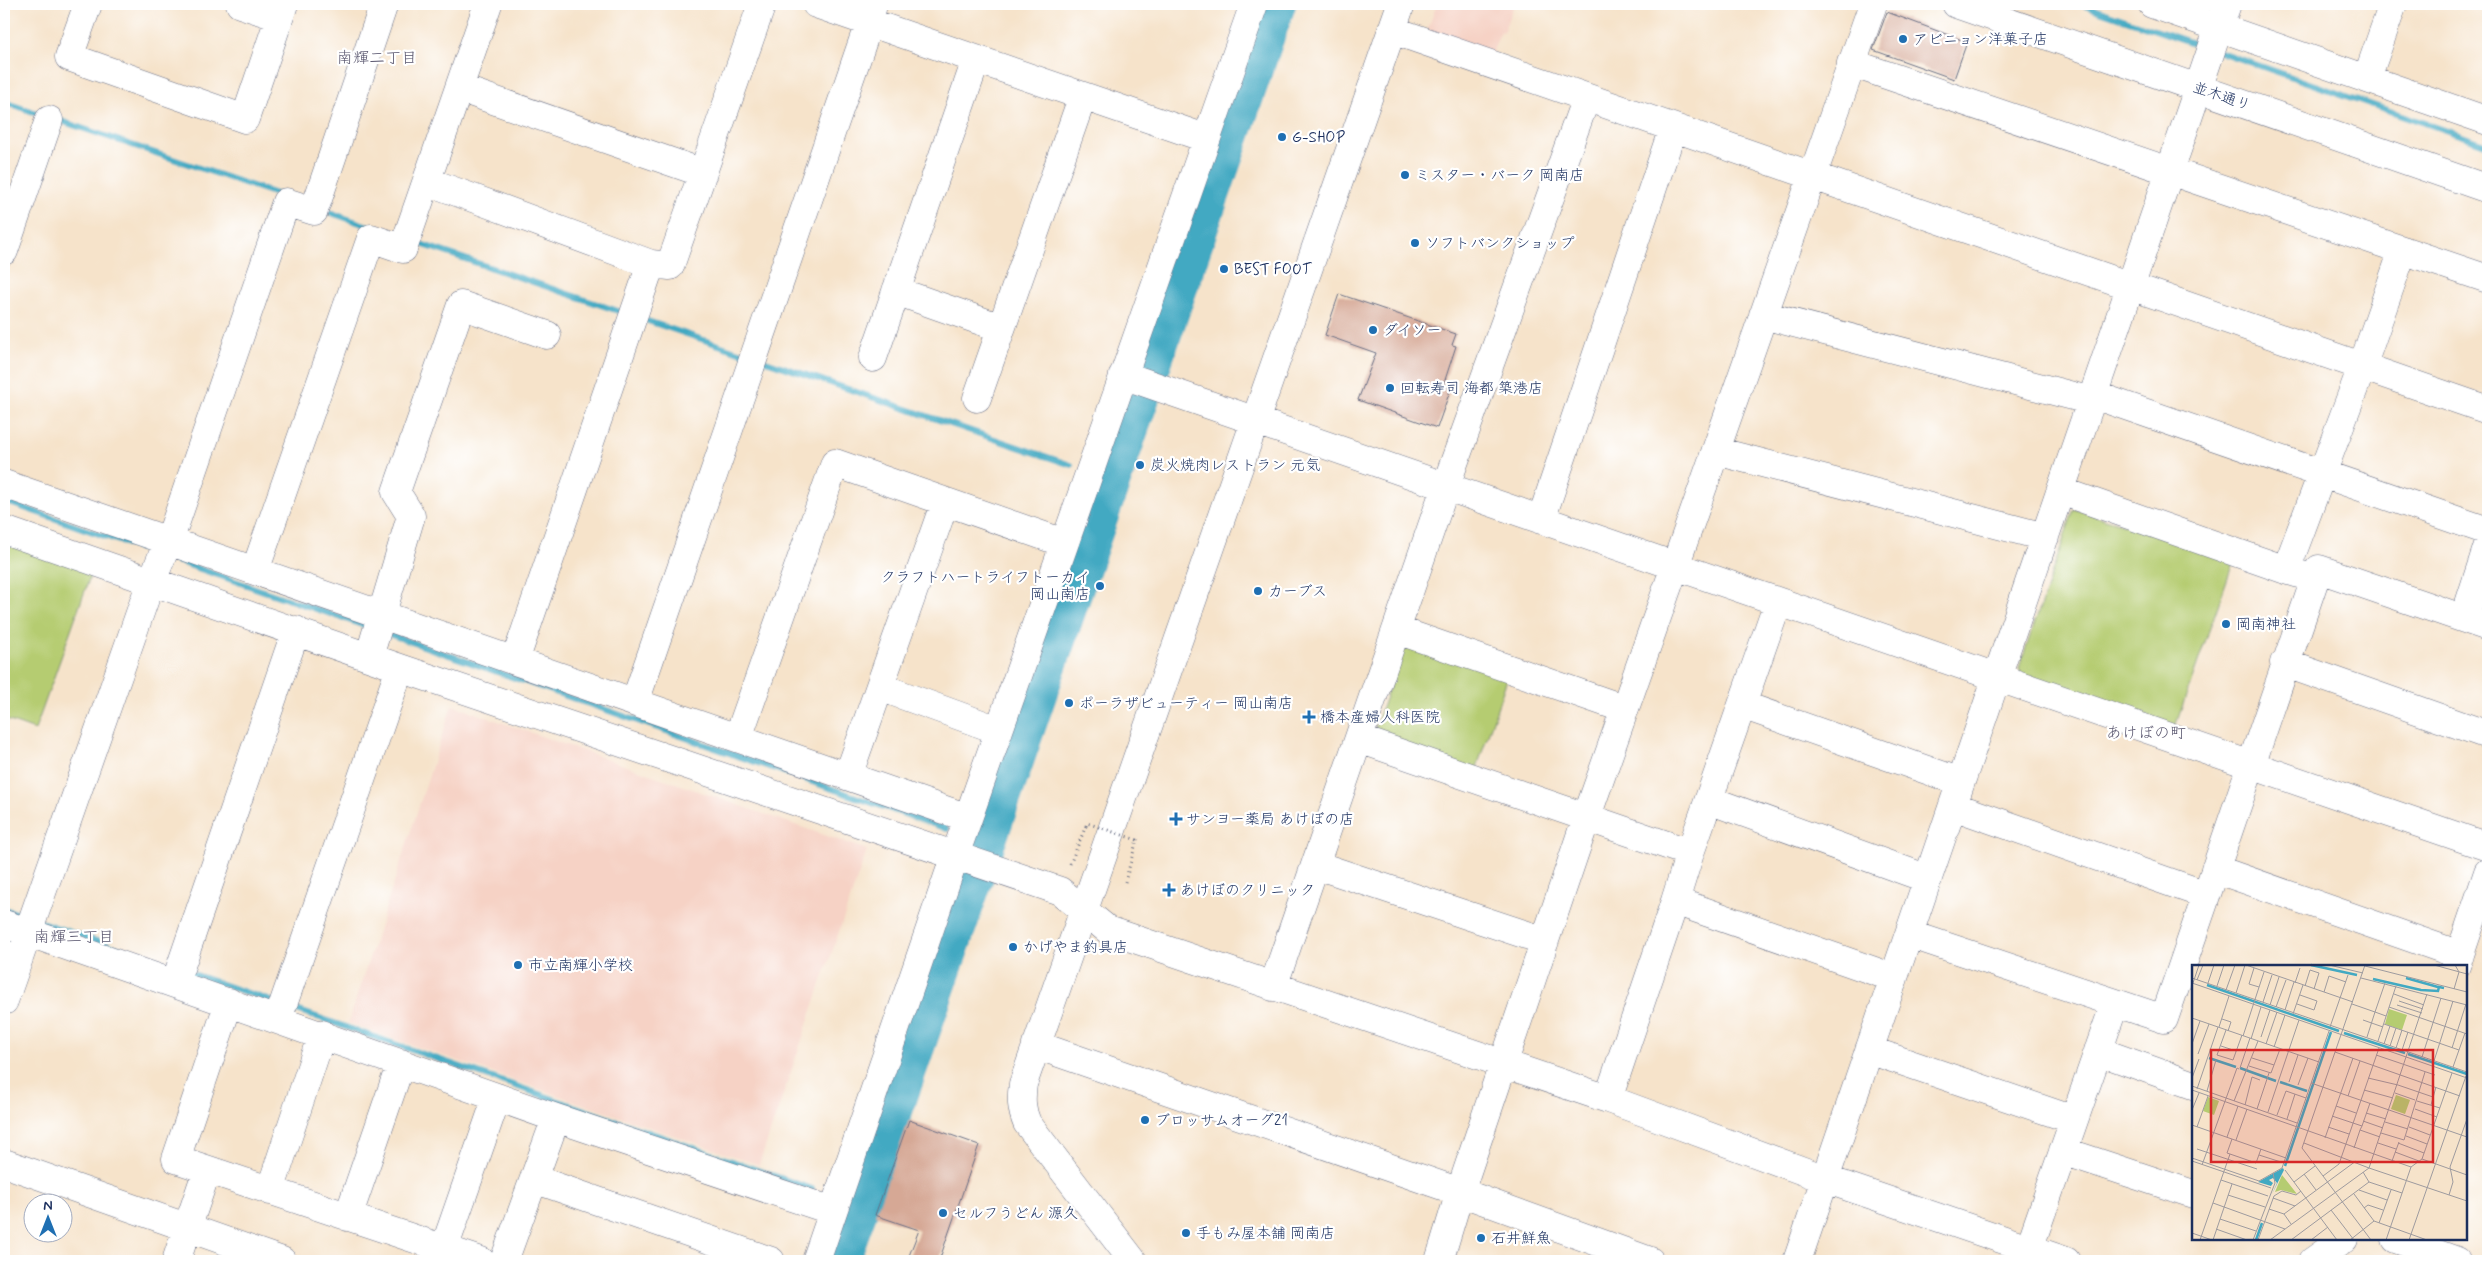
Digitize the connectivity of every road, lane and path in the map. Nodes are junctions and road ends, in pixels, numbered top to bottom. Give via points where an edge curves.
1 (88, 4) edge
2 (240, 4) edge
3 (384, 4) edge
4 (488, 4) edge
5 (762, 4) edge
6 (816, 4) edge
7 (1254, 4) edge
8 (1401, 4) edge
9 (1872, 4) edge
10 (1956, 4) edge
11 (2152, 4) edge
12 (2393, 4) edge
13 (282, 10) edge
14 (871, 14) edge
15 (1392, 30) junction
16 (2213, 44) edge
17 (976, 60) junction
18 (1851, 63) junction
19 (2367, 78) junction
20 (459, 88) junction
21 (1082, 98) junction
22 (1586, 98) junction
23 (49, 120) dead end
24 (2488, 121) edge
25 (1673, 128) junction
26 (1205, 138) junction
27 (2170, 171) junction
28 (703, 173) junction
29 (1811, 175) junction
30 (427, 181) junction
31 (2488, 189) edge
32 (2403, 250) junction
33 (4, 251) edge
34 (651, 264) junction
35 (2488, 280) edge
36 (2130, 287) junction
37 (896, 291) junction
38 (1763, 315) junction
39 (1001, 328) junction
40 (547, 335) dead end
41 (873, 358) dead end
42 (2362, 367) junction
43 (1138, 380) junction
44 (977, 398) dead end
45 (2093, 398) junction
46 (2488, 410) edge
47 (1255, 420) junction
48 (1716, 451) junction
49 (2322, 473) junction
50 (4, 484) edge
51 (1445, 488) junction
52 (2061, 490) junction
53 (945, 502) junction
54 (1541, 520) junction
55 (4, 530) edge
56 (2488, 531) edge
57 (2045, 537) junction
58 (1064, 543) junction
59 (2488, 545) edge
60 (161, 559) junction
61 (1675, 566) junction
62 (2286, 570) junction
63 (255, 571) junction
64 (2314, 579) junction
65 (1778, 602) junction
66 (2476, 623) edge
67 (296, 630) junction
68 (1397, 630) junction
69 (377, 634) junction
70 (515, 661) junction
71 (2284, 663) junction
72 (400, 668) junction
73 (1997, 678) junction
74 (880, 687) junction
75 (635, 702) junction
76 (1742, 705) junction
77 (1625, 709) junction
78 (998, 730) junction
79 (2488, 735) edge
80 (738, 738) junction
81 (1359, 739) junction
82 (2250, 765) junction
83 (848, 776) junction
84 (1957, 794) junction
85 (1709, 800) junction
86 (968, 818) junction
87 (1586, 819) junction
88 (2488, 847) edge
89 (1690, 853) junction
90 (969, 860) junction
91 (1070, 864) dead end
92 (1316, 865) junction
93 (2215, 869) junction
94 (2488, 872) edge
95 (1928, 879) junction
96 (1125, 882) dead end
97 (2206, 894) junction
98 (1675, 901) junction
99 (1084, 912) junction
100 (24, 923) edge
101 (1909, 934) junction
102 (1545, 941) junction
103 (2458, 961) edge
104 (2187, 972) edge
105 (178, 974) junction
106 (1894, 978) junction
107 (1274, 987) junction
108 (4, 1002) edge
109 (229, 1002) junction
110 (2114, 1003) junction
111 (281, 1010) junction
112 (322, 1034) junction
113 (1036, 1045) junction
114 (1870, 1050) junction
115 (2098, 1051) junction
116 (402, 1063) junction
117 (1504, 1066) junction
118 (2192, 1085) edge
119 (497, 1097) junction
120 (1608, 1099) junction
121 (556, 1118) junction
122 (2074, 1120) junction
123 (2063, 1151) junction
124 (4, 1163) edge
125 (207, 1170) junction
126 (534, 1178) junction
127 (1825, 1179) junction
128 (270, 1191) junction
129 (1460, 1192) junction
130 (2192, 1194) edge
131 (834, 1211) junction
132 (348, 1217) junction
133 (187, 1228) junction
134 (2399, 1240) edge
135 (444, 1249) junction
136 (2029, 1249) junction
137 (1629, 1258) edge
138 (176, 1261) edge
139 (282, 1261) edge
140 (482, 1261) edge
141 (504, 1261) edge
142 (771, 1261) edge
143 (816, 1261) edge
144 (1133, 1261) edge
145 (1439, 1261) edge
146 (1797, 1261) edge
147 (2066, 1261) edge
148 (2457, 1261) edge

1 - 13 street via 69,57 244,119
2 - 13 street
3 - 60 street via 315,207 286,202
4 - 20 street
5 - 28 street
6 - 14 street
7 - 26 street
8 - 15 street
9 - 18 street
10 - 16 street, 並木通り
11 - 16 street
12 - 19 street
14 - 17 street
14 - 75 street
15 - 22 street
15 - 47 street
16 - 19 street
16 - 27 street
16 - 31 street, 並木通り
17 - 21 street
17 - 37 street
18 - 27 street
18 - 29 street
19 - 24 street
20 - 28 street
20 - 30 street
21 - 26 street
21 - 39 street
22 - 25 street
22 - 51 street
23 - 33 street
25 - 29 street
25 - 54 street
26 - 43 street
27 - 32 street
27 - 36 street
28 - 34 street via 670,266
29 - 36 street
29 - 38 street
30 - 34 street
30 - 63 street via 403,249 371,238
32 - 35 street
32 - 42 street
34 - 70 street
36 - 42 street
36 - 45 street
37 - 39 street
37 - 41 street
38 - 45 street
38 - 48 street
39 - 44 street
40 - 69 street via 461,304 396,492 411,516
42 - 46 street
42 - 49 street
43 - 47 street
43 - 58 street
45 - 49 street
45 - 52 street
47 - 51 street
47 - 99 street
48 - 57 street
48 - 61 street
49 - 56 street
49 - 62 street
50 - 60 street
51 - 54 street
51 - 68 street
52 - 57 street
52 - 62 street
53 - 58 street
53 - 74 street
53 - 80 street via 835,463
54 - 61 street
55 - 60 street
57 - 73 street
58 - 78 street
59 - 66 street
60 - 63 street
60 - 67 street
60 - 100 street
61 - 65 street
61 - 77 street
62 - 64 street
63 - 69 street
64 - 66 street via 2319,569
64 - 71 street
65 - 73 street
65 - 76 street
67 - 69 street
67 - 105 street
68 - 77 street
68 - 81 street
69 - 70 street
69 - 72 street
70 - 75 street
71 - 79 street
71 - 82 street
72 - 90 street
72 - 111 street
73 - 82 street
73 - 84 street
74 - 78 street
74 - 83 street
75 - 80 street
76 - 84 street
76 - 85 street
77 - 87 street
78 - 86 street
80 - 83 street
81 - 87 street
81 - 92 street
82 - 88 street
82 - 93 street
83 - 86 street
84 - 95 street
84 - 97 street
85 - 89 street
85 - 95 street
86 - 90 street
87 - 89 street
87 - 102 street
89 - 98 street
90 - 99 street via 1060,891
90 - 131 street
91 - 96 path, bridge via 1087,822 1137,840
92 - 102 street
92 - 107 street
93 - 97 street
93 - 103 street
94 - 103 street
95 - 101 street
97 - 104 street
98 - 106 street
98 - 120 street
99 - 107 street via 1108,930
99 - 113 street
100 - 105 street
100 - 108 street
101 - 106 street
101 - 110 street
102 - 117 street
104 - 110 street via 2164,1019
105 - 109 street
106 - 114 street
107 - 117 street
109 - 111 street
109 - 125 street via 176,1159
110 - 115 street
111 - 112 street
112 - 116 street
112 - 128 street
113 - 129 street
113 - 144 street via 1021,1099 1027,1123
114 - 122 street
114 - 127 street
115 - 118 street
115 - 122 street
116 - 119 street
116 - 132 street
117 - 120 street
117 - 129 street
119 - 121 street
119 - 135 street
120 - 127 street
121 - 126 street
121 - 131 street
122 - 123 street
123 - 130 street
123 - 136 street
124 - 133 street
125 - 128 street
125 - 133 street
126 - 141 street
126 - 142 street
127 - 136 street
127 - 146 street
128 - 132 street
129 - 137 street
129 - 145 street
131 - 143 street
132 - 135 street
133 - 138 street
133 - 139 street
134 - 148 street
135 - 140 street
136 - 147 street

